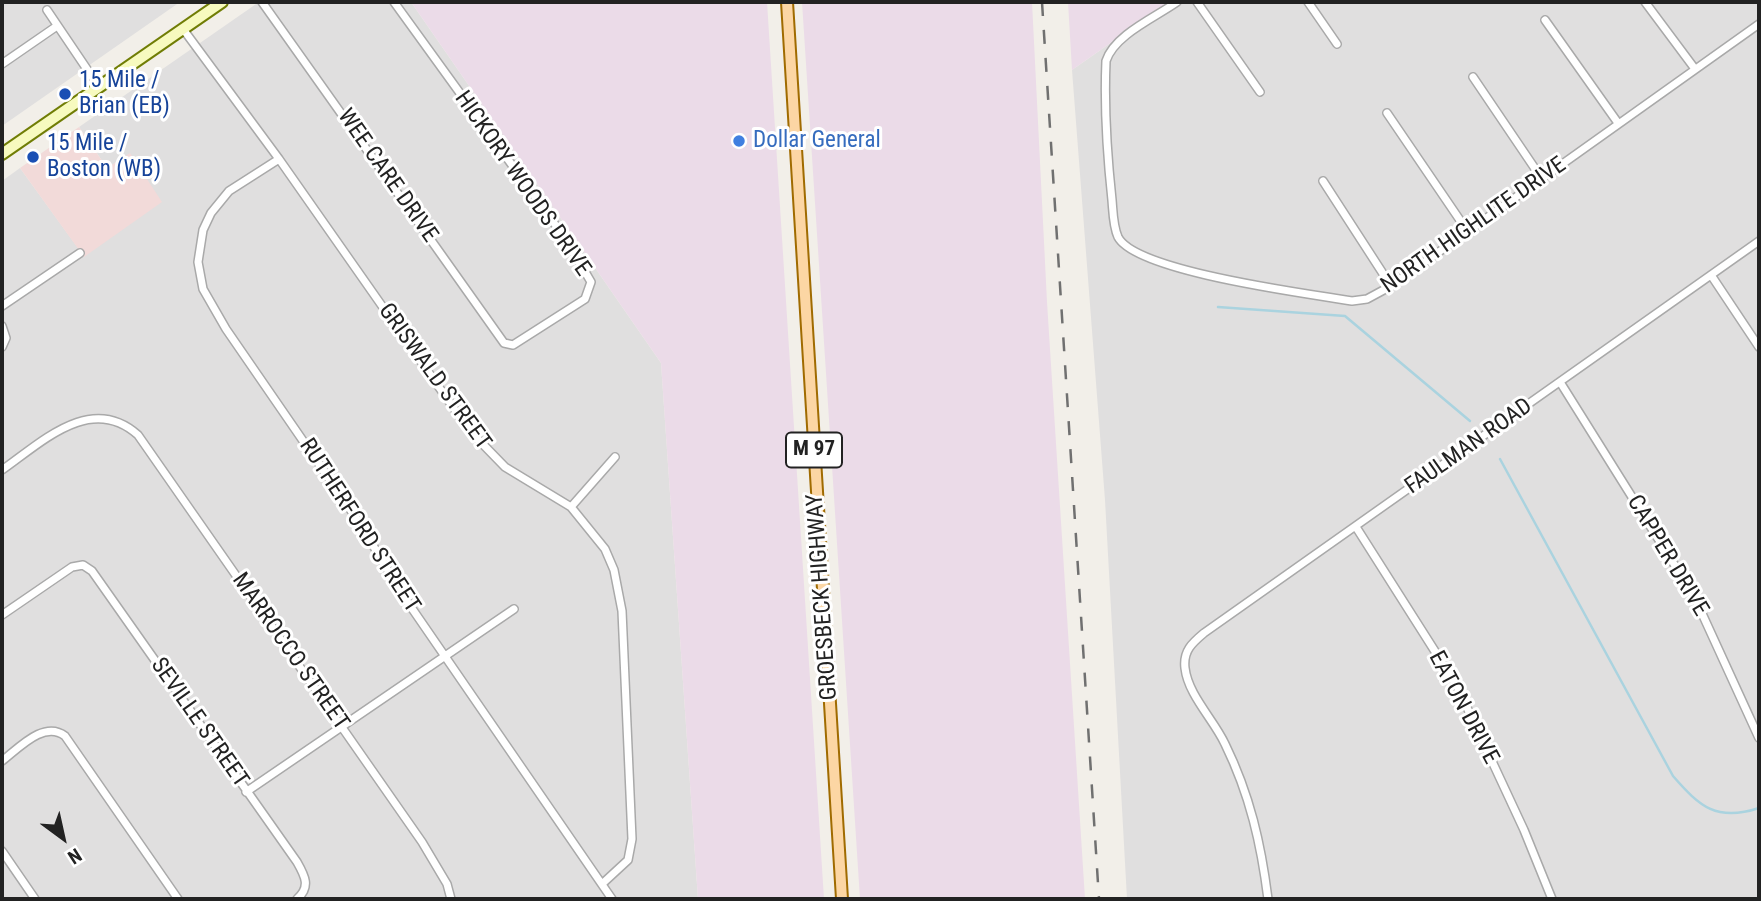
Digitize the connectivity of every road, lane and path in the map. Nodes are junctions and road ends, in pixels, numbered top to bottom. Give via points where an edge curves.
1 (222, 2) edge
2 (262, 2) edge
3 (394, 2) edge
4 (786, 2) edge
5 (1177, 2) edge
6 (1198, 2) edge
7 (1308, 2) edge
8 (1645, 2) edge
9 (47, 10) dead end
10 (1545, 20) dead end
11 (1759, 24) edge
12 (57, 26) junction
13 (184, 29) junction
14 (1337, 44) dead end
15 (2, 64) edge
16 (1695, 69) junction
17 (1473, 77) dead end
18 (99, 87) junction
19 (1260, 92) dead end
20 (1387, 113) dead end
21 (1618, 123) junction
22 (2, 154) edge
23 (279, 159) junction
24 (1542, 179) junction
25 (1322, 181) dead end
26 (1468, 232) junction
27 (1759, 241) edge
28 (80, 253) dead end
29 (1711, 275) junction
30 (1391, 286) junction
31 (2, 306) edge
32 (2, 326) edge
33 (513, 345) joint
34 (2, 347) edge
35 (1759, 347) edge
36 (1560, 382) junction
37 (615, 457) dead end
38 (2, 470) edge
39 (571, 507) junction
40 (1356, 527) junction
41 (514, 609) dead end
42 (2, 615) edge
43 (444, 655) junction
44 (341, 726) junction
45 (1759, 738) edge
46 (2, 761) edge
47 (246, 792) junction
48 (2, 851) edge
49 (602, 884) junction
50 (35, 899) edge
51 (178, 899) edge
52 (298, 899) edge
53 (451, 899) edge
54 (612, 899) edge
55 (842, 899) edge
56 (1268, 899) edge
57 (1552, 899) edge

1 - 13 main road
2 - 33 street, WEE CARE DRIVE via 504,343
3 - 33 street, HICKORY WOODS DRIVE via 567,241 591,282 585,299
4 - 55 main road, GROESBECK HIGHWAY / M 97
5 - 30 street, NORTH HIGHLITE DRIVE via 1121,40 1106,61 1106,147 1118,236 1131,250 1153,260 1239,282 1352,301 1367,299
6 - 19 street
7 - 14 street
8 - 16 street
9 - 12 street
10 - 21 street
11 - 16 street, NORTH HIGHLITE DRIVE
12 - 15 street
12 - 18 street
13 - 18 main road
13 - 23 street, GRISWALD STREET
16 - 21 street, NORTH HIGHLITE DRIVE
17 - 24 street
18 - 22 main road
20 - 26 street
21 - 24 street, NORTH HIGHLITE DRIVE
23 - 39 street, GRISWALD STREET via 480,443 505,467
23 - 43 street, RUTHERFORD STREET via 229,191 211,213 198,262 203,289
24 - 26 street, NORTH HIGHLITE DRIVE
25 - 30 street
26 - 30 street, NORTH HIGHLITE DRIVE
27 - 29 street, FAULMAN ROAD
28 - 31 street
29 - 35 street
29 - 36 street, FAULMAN ROAD
32 - 34 street via 6,338
36 - 40 street, FAULMAN ROAD
36 - 45 street, CAPPER DRIVE via 1693,596
37 - 39 street
38 - 44 street, MARROCCO STREET via 86,418 110,419 131,429
39 - 49 street, GRISWALD STREET via 605,549 620,589 622,611 632,851 623,867
40 - 56 street, FAULMAN ROAD via 1195,640 1185,657 1188,680 1225,744 1250,802
40 - 57 street, EATON DRIVE via 1457,686
41 - 43 street
42 - 47 street, SEVILLE STREET via 65,571 83,565 97,576
43 - 44 street
43 - 49 street, RUTHERFORD STREET
44 - 47 street
44 - 53 street, MARROCCO STREET via 433,859
46 - 51 street via 45,730 55,730 70,741
47 - 52 street, SEVILLE STREET via 297,862 306,887
48 - 50 street
49 - 54 street, RUTHERFORD STREET

